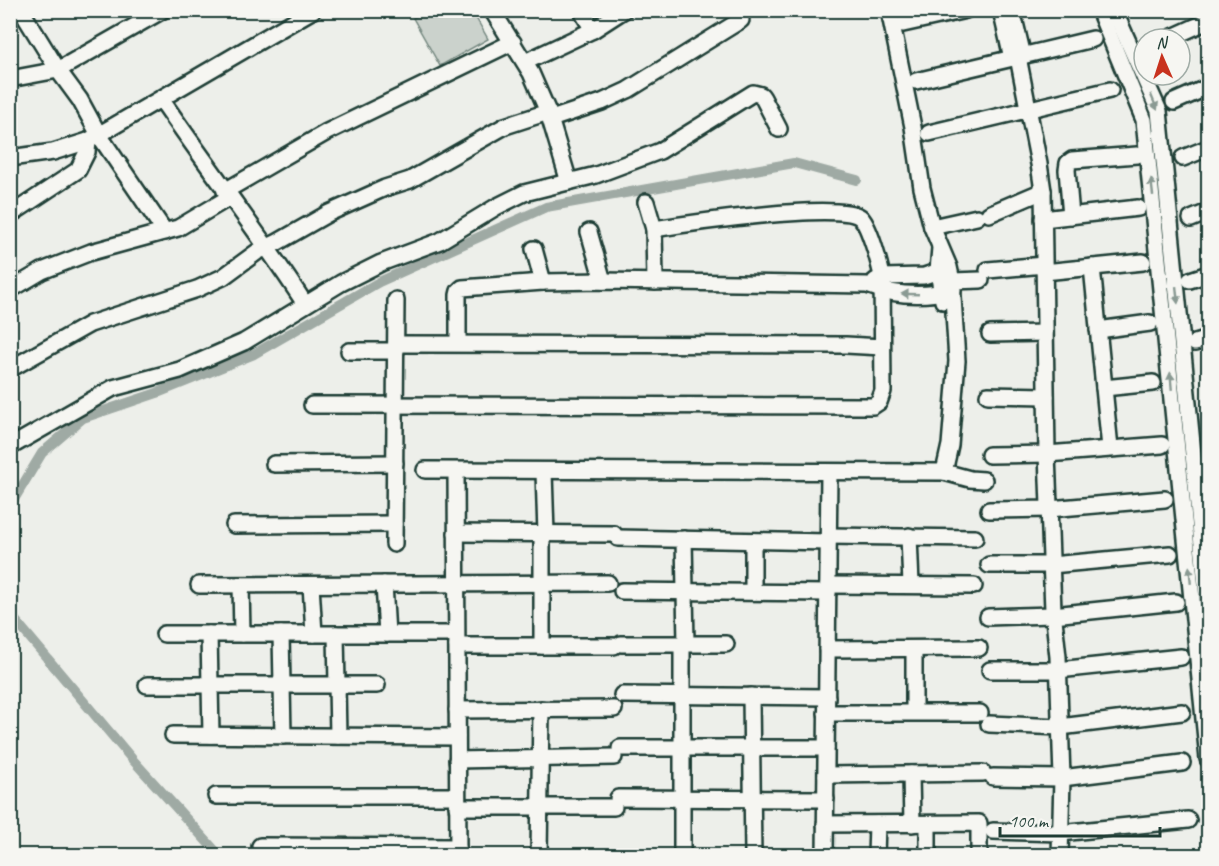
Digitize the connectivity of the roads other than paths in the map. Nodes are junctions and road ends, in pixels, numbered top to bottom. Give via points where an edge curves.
1 (19, 10) edge
2 (163, 10) edge
3 (313, 10) edge
4 (492, 10) edge
5 (581, 10) edge
6 (624, 10) edge
7 (889, 10) edge
8 (966, 10) edge
9 (1001, 10) edge
10 (1012, 10) edge
11 (1099, 10) edge
12 (1114, 10) edge
13 (10, 11) edge
14 (741, 20) dead end
15 (1209, 21) edge
16 (903, 24) dead end
17 (1192, 28) edge
18 (593, 30) junction
19 (1093, 39) dead end
20 (513, 42) junction
21 (1018, 57) junction
22 (525, 62) junction
23 (58, 70) junction
24 (10, 79) edge
25 (916, 81) dead end
26 (1209, 87) edge
27 (1110, 90) dead end
28 (161, 99) junction
29 (1174, 102) dead end
30 (1028, 110) junction
31 (549, 115) junction
32 (779, 129) dead end
33 (929, 133) dead end
34 (93, 138) junction
35 (1209, 148) edge
36 (1137, 155) dead end
37 (10, 158) edge
38 (1183, 158) dead end
39 (569, 182) junction
40 (1043, 191) junction
41 (228, 194) junction
42 (646, 202) dead end
43 (1138, 208) dead end
44 (1209, 212) edge
45 (10, 215) edge
46 (1071, 216) junction
47 (1043, 219) junction
48 (1191, 219) dead end
49 (932, 227) junction
50 (654, 229) junction
51 (165, 232) junction
52 (589, 232) dead end
53 (268, 247) junction
54 (534, 249) dead end
55 (1143, 262) dead end
56 (1092, 267) junction
57 (1044, 268) junction
58 (1209, 274) edge
59 (947, 280) junction
60 (1190, 280) dead end
61 (603, 281) junction
62 (543, 282) junction
63 (655, 282) junction
64 (877, 284) junction
65 (10, 290) edge
66 (396, 300) dead end
67 (305, 304) junction
68 (1150, 323) dead end
69 (1098, 330) junction
70 (990, 333) dead end
71 (1045, 333) junction
72 (458, 344) junction
73 (396, 347) junction
74 (882, 347) junction
75 (349, 351) dead end
76 (10, 369) edge
77 (1153, 383) dead end
78 (1104, 388) junction
79 (988, 395) dead end
80 (1046, 396) junction
81 (395, 404) junction
82 (312, 405) dead end
83 (1162, 445) dead end
84 (10, 447) edge
85 (1110, 448) junction
86 (1047, 454) junction
87 (989, 455) dead end
88 (395, 463) junction
89 (274, 464) dead end
90 (425, 470) dead end
91 (456, 471) junction
92 (544, 471) junction
93 (829, 472) junction
94 (944, 472) junction
95 (984, 480) dead end
96 (1165, 499) dead end
97 (1049, 509) junction
98 (989, 510) dead end
99 (394, 524) junction
100 (234, 525) dead end
101 (456, 533) junction
102 (544, 534) junction
103 (909, 536) junction
104 (975, 538) dead end
105 (828, 539) junction
106 (684, 540) junction
107 (753, 541) junction
108 (394, 544) dead end
109 (1170, 554) dead end
110 (1051, 565) junction
111 (989, 566) dead end
112 (543, 583) junction
113 (608, 583) dead end
114 (384, 584) junction
115 (456, 584) junction
116 (199, 585) dead end
117 (242, 585) junction
118 (311, 585) junction
119 (911, 585) junction
120 (974, 586) dead end
121 (828, 589) junction
122 (622, 591) dead end
123 (686, 592) junction
124 (753, 592) junction
125 (1176, 602) dead end
126 (1209, 605) edge
127 (1053, 615) junction
128 (988, 617) dead end
129 (164, 634) dead end
130 (209, 634) junction
131 (242, 634) junction
132 (281, 634) junction
133 (314, 634) junction
134 (336, 634) junction
135 (387, 634) junction
136 (457, 640) junction
137 (684, 644) junction
138 (726, 644) dead end
139 (542, 646) junction
140 (980, 648) dead end
141 (827, 649) junction
142 (914, 649) junction
143 (1181, 657) dead end
144 (990, 670) dead end
145 (1058, 670) junction
146 (147, 685) dead end
147 (210, 685) junction
148 (282, 685) junction
149 (337, 685) junction
150 (377, 686) dead end
151 (622, 695) dead end
152 (683, 696) junction
153 (751, 696) junction
154 (827, 697) junction
155 (541, 709) junction
156 (614, 709) dead end
157 (457, 710) junction
158 (826, 712) junction
159 (914, 712) junction
160 (1182, 712) dead end
161 (1060, 727) junction
162 (173, 735) dead end
163 (211, 735) junction
164 (283, 736) junction
165 (338, 736) junction
166 (457, 737) junction
167 (682, 748) junction
168 (752, 748) junction
169 (826, 748) junction
170 (542, 758) junction
171 (1209, 759) edge
172 (457, 760) junction
173 (1182, 763) dead end
174 (911, 774) junction
175 (826, 775) junction
176 (1062, 778) junction
177 (216, 796) dead end
178 (682, 799) junction
179 (753, 799) junction
180 (826, 800) junction
181 (457, 802) junction
182 (541, 808) junction
183 (1188, 820) dead end
184 (825, 824) junction
185 (877, 824) junction
186 (912, 824) junction
187 (928, 824) junction
188 (993, 831) dead end
189 (1060, 833) junction
190 (260, 846) dead end
191 (458, 851) edge
192 (539, 855) edge
193 (682, 855) edge
194 (753, 855) edge
195 (825, 855) edge
196 (876, 855) edge
197 (928, 855) edge
198 (979, 855) edge
199 (1060, 855) edge

1 - 13 street
1 - 23 street
2 - 23 street
3 - 28 street
4 - 20 street
5 - 18 street
6 - 18 street
7 - 49 street
8 - 16 street
9 - 21 street
10 - 21 street
171 -> 11 street via 1144,120
12 -> 126 street via 1158,111
14 - 31 street via 628,90 602,102
15 - 17 street
18 - 22 street
19 - 21 street
20 - 22 street
20 - 41 street via 327,132
21 - 25 street
21 - 30 street
22 - 31 street
23 - 24 street
23 - 34 street via 80,100
26 - 29 street
27 - 30 street
28 - 34 street
28 - 41 street
30 - 33 street
30 - 40 street
31 - 39 street
31 - 53 street via 505,126 410,180 360,198
32 - 39 street via 761,95 753,93 660,152
34 - 37 street via 53,152
34 - 45 street via 78,170
34 - 51 street
35 - 38 street
36 - 46 street via 1072,160 1067,170
39 - 67 street via 524,193 440,241 381,263
40 - 47 street
40 - 49 street via 983,215
41 - 51 street via 178,228
41 - 53 street
42 - 50 street
43 - 46 street
44 - 48 street
46 - 47 street
47 - 57 street
49 - 59 street
50 - 63 street
50 - 64 street via 779,214 856,215 867,225 879,262
51 - 65 street via 91,252
52 - 61 street
53 - 67 street
53 - 76 street via 197,289 90,324
54 - 62 street
55 - 56 street
56 - 57 street
56 - 69 street
57 - 59 street
57 - 71 street
58 - 60 street
59 - 64 street via 924,276
59 -> 64 street via 919,295
59 - 94 street via 957,361
61 - 62 street
61 - 63 street
62 - 72 street via 462,288
63 - 64 street
64 - 74 street
66 - 73 street
67 - 84 street via 209,359 113,388
68 - 69 street
69 - 78 street
70 - 71 street
71 - 80 street
72 - 73 street
72 - 74 street
73 - 75 street
73 - 81 street
74 - 81 street via 883,391 873,406
77 - 78 street
78 - 85 street
79 - 80 street
80 - 86 street
81 - 82 street
81 - 88 street
83 - 85 street
85 - 86 street
86 - 87 street
86 - 97 street
88 - 89 street
88 - 99 street
90 - 91 street
91 - 92 street
91 - 101 street
92 - 93 street
92 - 102 street
93 - 94 street
93 - 105 street
94 - 95 street
96 - 97 street
97 - 98 street
97 - 110 street
99 - 100 street
99 - 108 street
101 - 102 street
101 - 115 street
102 - 106 street
102 - 112 street
103 - 104 street
103 - 105 street
103 - 119 street
105 - 107 street
105 - 121 street
106 - 107 street
106 - 123 street
107 - 124 street
109 - 110 street
110 - 111 street
110 - 127 street
112 - 113 street
112 - 115 street
112 - 139 street
114 - 115 street
114 - 118 street
114 - 135 street
115 - 136 street
116 - 117 street
117 - 118 street
117 - 131 street
118 - 133 street
119 - 120 street
119 - 121 street
121 - 124 street
121 - 141 street
122 - 123 street
123 - 124 street
123 - 137 street
125 - 127 street
127 - 128 street
127 - 145 street
129 - 130 street
130 - 131 street
130 - 147 street
131 - 132 street
132 - 133 street
132 - 148 street
133 - 134 street
134 - 135 street
134 - 149 street
135 - 136 street
136 - 139 street
136 - 157 street
137 - 138 street
137 - 139 street
137 - 152 street
140 - 142 street
141 - 142 street
141 - 154 street
142 - 159 street
143 - 145 street
144 - 145 street
145 - 161 street
146 - 147 street
147 - 148 street
147 - 163 street
148 - 149 street
148 - 164 street
149 - 150 street
149 - 165 street
151 - 152 street
152 - 153 street
152 - 167 street
153 - 154 street
153 - 168 street
154 - 158 street
155 - 156 street
155 - 157 street
155 - 170 street
157 - 166 street
158 - 159 street
158 - 169 street
159 - 161 street
160 - 161 street
161 - 176 street
162 - 163 street
163 - 164 street
164 - 165 street
165 - 166 street
166 - 172 street
167 - 168 street
167 - 170 street
167 - 178 street
168 - 169 street
168 - 179 street
169 - 175 street
170 - 172 street
170 - 182 street
172 - 181 street
173 - 176 street
174 - 175 street
174 - 176 street
174 - 186 street
175 - 180 street
176 - 189 street
177 - 181 street
178 - 179 street
178 - 182 street
178 - 193 street
179 - 180 street
179 - 194 street
180 - 184 street
181 - 182 street
181 - 191 street
182 - 192 street
183 - 189 street
184 - 185 street
184 - 195 street
185 - 186 street
185 - 196 street
186 - 187 street
187 - 197 street
187 - 198 street via 979,824
188 - 189 street
189 - 199 street
190 - 191 street

